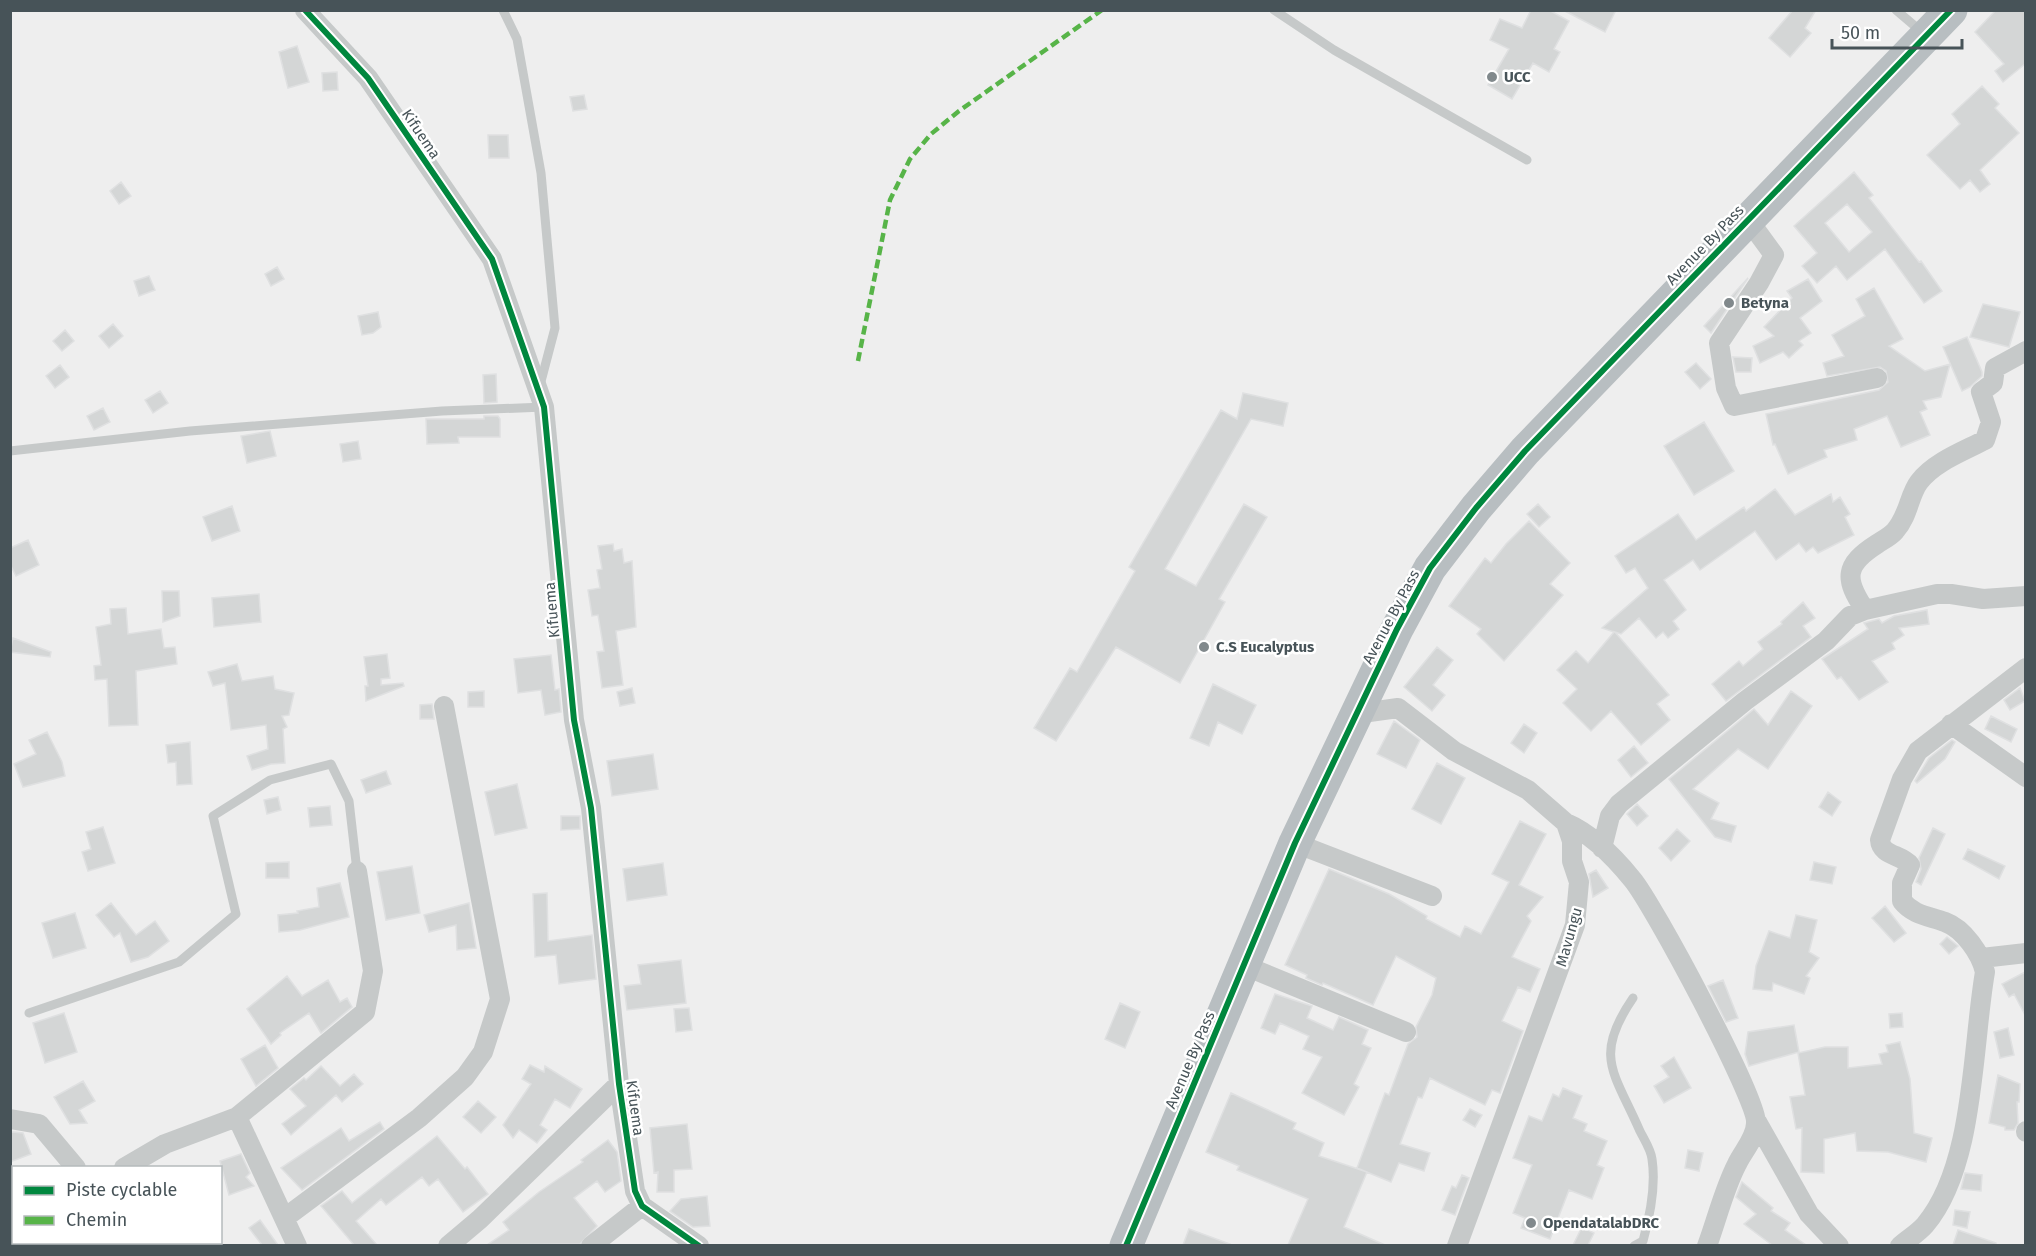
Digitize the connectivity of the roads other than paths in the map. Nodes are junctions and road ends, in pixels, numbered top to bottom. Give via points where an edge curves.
1 (305, 10) edge
2 (503, 10) edge
3 (1274, 10) edge
4 (1896, 10) edge
5 (1951, 10) edge
6 (1927, 36) junction
7 (1527, 160) dead end
8 (1748, 218) junction
9 (2025, 351) edge
10 (1878, 378) dead end
11 (541, 398) junction
12 (10, 451) edge
13 (2025, 596) edge
14 (1865, 610) junction
15 (2025, 668) edge
16 (444, 706) dead end
17 (1355, 714) junction
18 (1951, 724) junction
19 (2025, 777) edge
20 (1566, 823) junction
21 (1296, 843) junction
22 (1602, 848) junction
23 (357, 871) joint
24 (1431, 896) dead end
25 (2025, 953) edge
26 (1982, 958) junction
27 (1243, 965) junction
28 (1633, 998) dead end
29 (29, 1013) dead end
30 (1407, 1032) dead end
31 (620, 1083) junction
32 (237, 1117) junction
33 (10, 1119) edge
34 (1757, 1122) junction
35 (75, 1166) edge
36 (126, 1166) edge
37 (642, 1206) junction
38 (285, 1217) junction
39 (297, 1245) edge
40 (448, 1245) edge
41 (591, 1245) edge
42 (699, 1245) edge
43 (1126, 1245) edge
44 (1459, 1245) edge
45 (1634, 1245) edge
46 (1707, 1245) edge
47 (1839, 1245) edge
48 (1900, 1245) edge

1 - 11 street, Kifuema via 368,78 492,259
2 - 11 lane via 518,39 542,184 555,328
3 - 7 lane via 1334,50
4 - 6 lane
5 - 6 highway, Avenue By Pass
6 - 8 highway, Avenue By Pass
8 - 10 street via 1774,255 1719,342 1726,388 1734,406
8 - 17 highway, Avenue By Pass via 1588,384 1476,508 1430,568
9 - 14 street via 1995,368 1993,383 1981,392 1991,422 1985,440 1928,472 1918,483 1905,518 1894,533 1862,553 1852,567 1851,590
11 - 12 lane via 442,411 190,431
11 - 31 street, Kifuema via 574,720 591,808
13 - 14 street via 1983,599 1936,594
14 - 22 street via 1850,616 1826,641 1619,804 1610,816
15 - 18 street
16 - 38 street via 500,999 483,1052 465,1077 418,1119
17 - 20 street via 1398,708 1454,751 1528,790
17 - 21 highway, Avenue By Pass
18 - 19 street
18 - 26 street via 1918,751 1902,779 1880,840 1886,852 1910,865 1902,883 1902,902 1908,909 1948,923
20 - 22 street
20 - 44 street, Mavungu via 1580,882 1575,925
21 - 24 street
21 - 27 highway, Avenue By Pass
22 - 34 street via 1633,879 1653,908 1742,1081
23 - 29 lane via 349,801 331,765 270,780 213,816 236,914 179,962
23 - 32 street via 374,971 365,1012
25 - 26 street
26 - 48 street via 1986,972 1973,1087 1952,1176 1924,1226
27 - 30 street
27 - 43 highway, Avenue By Pass
28 - 45 lane via 1614,1030 1609,1062 1652,1158 1651,1213 1643,1241
31 - 37 street, Kifuema via 635,1191
31 - 40 street via 480,1219
32 - 36 street via 165,1144
32 - 38 street
33 - 35 street via 39,1124
34 - 46 street via 1737,1163
34 - 47 street via 1809,1214
37 - 41 street
37 - 42 street
38 - 39 street

